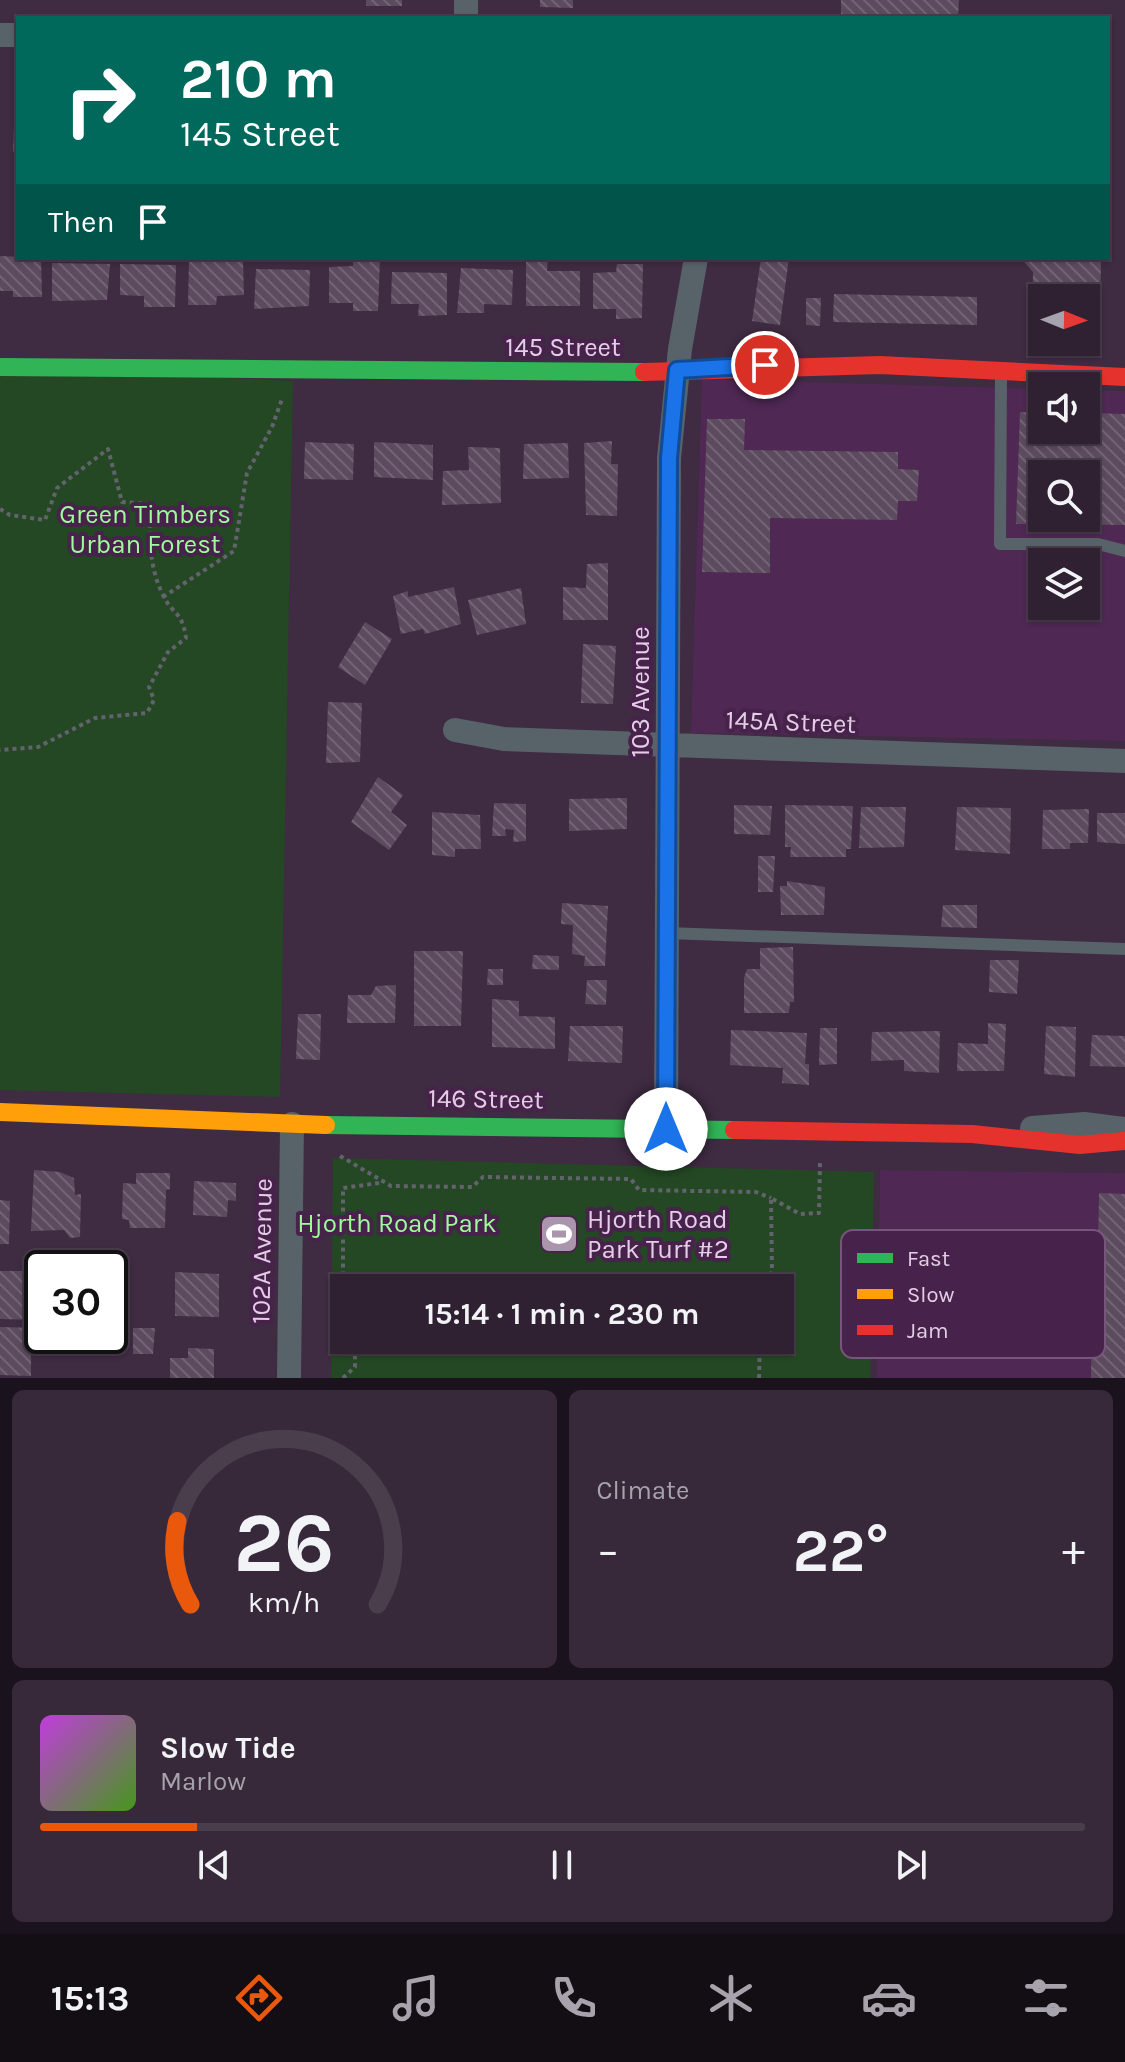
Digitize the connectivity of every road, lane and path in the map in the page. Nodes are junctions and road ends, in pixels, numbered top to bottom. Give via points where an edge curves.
1 (696, 260) edge
2 (0, 367) edge
3 (1001, 367) junction
4 (677, 370) junction
5 (291, 371) junction
6 (1125, 377) edge
7 (0, 509) edge
8 (1125, 551) edge
9 (163, 597) junction
10 (455, 730) dead end
11 (668, 745) junction
12 (0, 750) edge
13 (1125, 761) edge
14 (667, 933) junction
15 (1125, 949) edge
16 (0, 1112) edge
17 (292, 1124) junction
18 (666, 1129) junction
19 (820, 1131) junction
20 (1119, 1132) edge
21 (972, 1134) junction
22 (1080, 1145) joint
23 (337, 1155) dead end
24 (381, 1182) junction
25 (771, 1198) junction
26 (344, 1274) edge
27 (770, 1274) edge
28 (355, 1354) edge
29 (760, 1354) edge
30 (289, 1378) edge
31 (343, 1378) edge
32 (759, 1378) edge

1 - 4 street, 103 Avenue
2 - 5 street, 145 Street
3 - 4 street, 145 Street via 736,365
3 - 6 street, 145 Street
3 - 8 lane via 1000,544 1098,544
4 - 5 street, 145 Street
4 - 11 street, 103 Avenue via 669,458
5 - 9 path via 272,427 247,473 234,551
7 - 9 path via 45,520 57,488 108,449 122,502 150,504 149,554
9 - 12 path via 183,618 186,638 168,652 149,687 154,700 147,713 95,718 38,747
10 - 11 street, 145A Street via 504,739
11 - 13 street, 145A Street
11 - 14 street, 103 Avenue
14 - 15 lane
14 - 18 street, 103 Avenue
16 - 17 street, 146 Street
17 - 18 street, 146 Street
17 - 30 street, 102A Avenue
18 - 19 street, 146 Street
19 - 21 street, 146 Street
19 - 25 path via 819,1213 800,1214
20 - 21 street, 146 Street via 1084,1124
20 - 22 street
21 - 22 street, 146 Street
23 - 24 path
24 - 25 path via 472,1187 483,1177 631,1179 639,1190 756,1192
24 - 26 path via 343,1188
25 - 27 path
28 - 31 path via 355,1367
29 - 32 path

